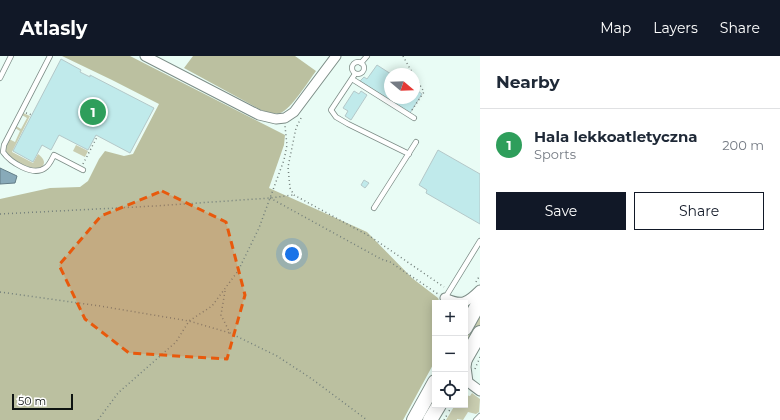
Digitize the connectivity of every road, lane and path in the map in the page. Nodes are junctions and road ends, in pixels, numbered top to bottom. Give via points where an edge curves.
1 (12, 56) edge
2 (50, 56) edge
3 (146, 56) edge
4 (336, 56) edge
5 (366, 56) edge
6 (403, 56) edge
7 (361, 63) junction
8 (410, 68) edge
9 (355, 74) junction
10 (0, 78) edge
11 (352, 79) junction
12 (420, 85) edge
13 (420, 98) edge
14 (416, 104) edge
15 (409, 115) junction
16 (302, 116) dead end
17 (285, 118) junction
18 (414, 118) dead end
19 (97, 137) dead end
20 (416, 142) dead end
21 (409, 154) junction
22 (82, 169) joint
23 (294, 195) junction
24 (270, 198) junction
25 (374, 208) dead end
26 (0, 214) edge
27 (480, 241) edge
28 (225, 289) junction
29 (480, 290) edge
30 (0, 292) edge
31 (448, 298) edge
32 (480, 301) edge
33 (189, 320) junction
34 (468, 323) edge
35 (230, 333) junction
36 (480, 333) edge
37 (468, 354) edge
38 (468, 384) edge
39 (432, 387) edge
40 (480, 390) edge
41 (437, 408) edge
42 (480, 416) edge
43 (98, 420) edge
44 (367, 420) edge
45 (414, 420) edge
46 (430, 420) edge
47 (476, 420) edge

1 - 10 lane
2 - 22 lane via 4,145 3,152 29,170 38,171 46,168 54,155
3 - 17 street via 260,115 276,119
4 - 17 street via 294,112
5 - 7 lane
6 - 8 path
7 - 9 lane via 363,70
7 - 9 lane via 352,65
9 - 11 lane
11 - 15 lane
11 - 21 lane via 331,110 336,117
12 - 13 path via 424,92
14 - 15 path
15 - 18 lane
16 - 23 path via 296,128 288,167 290,188
17 - 24 path via 284,160
19 - 22 path
20 - 21 lane
21 - 25 lane
23 - 24 path
23 - 31 path via 370,237 438,283
24 - 26 path
24 - 28 path via 256,236 238,271
24 - 31 path via 390,262
27 - 31 lane
28 - 33 path via 212,306
28 - 35 path via 221,315
29 - 31 street via 472,298 460,303
30 - 33 path
32 - 34 main road
33 - 35 path
33 - 43 path via 176,342 118,393
35 - 44 path via 277,356
36 - 37 main road
38 - 40 street
39 - 45 main road
41 - 46 main road
42 - 47 lane

